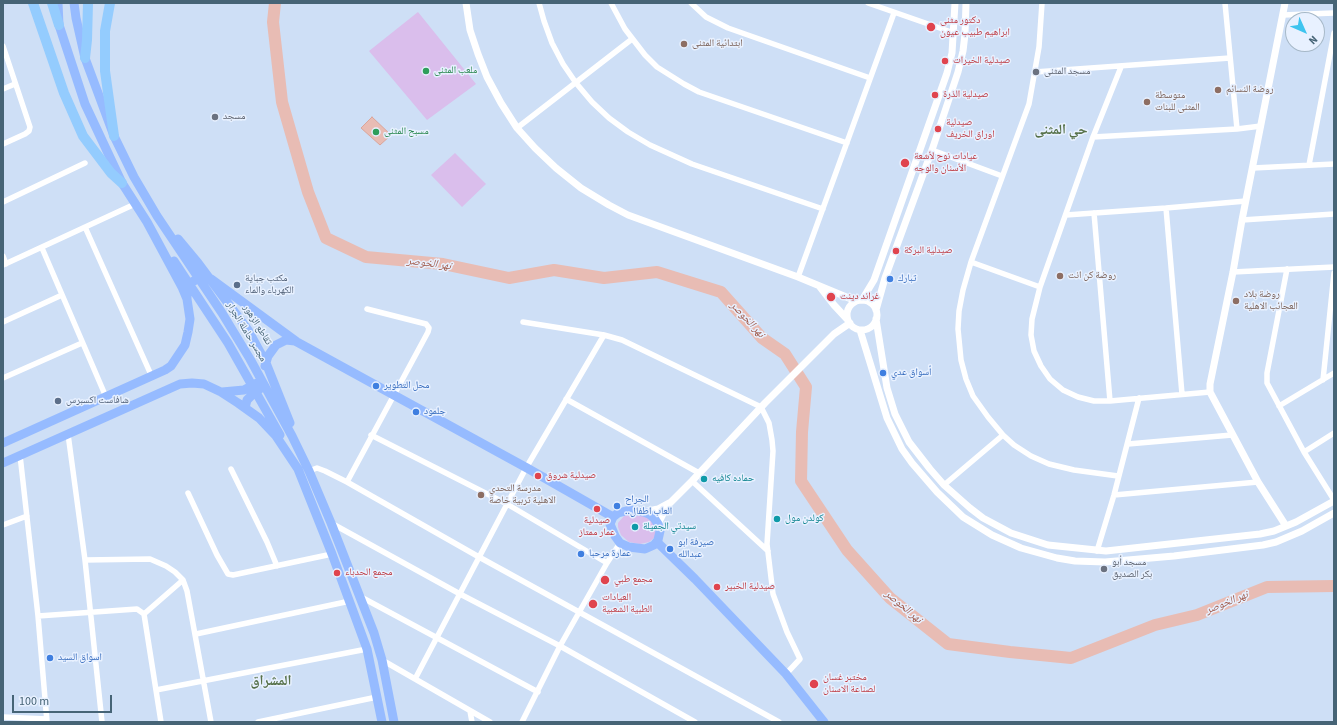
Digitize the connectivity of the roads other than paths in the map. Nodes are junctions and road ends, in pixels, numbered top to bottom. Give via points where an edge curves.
1 (33, 3) edge
2 (52, 3) edge
3 (58, 3) edge
4 (74, 3) edge
5 (88, 3) edge
6 (110, 3) edge
7 (466, 3) edge
8 (539, 3) edge
9 (611, 3) edge
10 (691, 3) edge
11 (868, 3) edge
12 (955, 3) edge
13 (966, 3) edge
14 (1042, 3) edge
15 (1225, 3) edge
16 (1285, 3) edge
17 (894, 12) junction
18 (1334, 13) edge
19 (1283, 15) junction
20 (59, 25) junction
21 (954, 33) junction
22 (1334, 33) edge
23 (632, 39) junction
24 (3, 46) edge
25 (85, 58) junction
26 (1230, 58) junction
27 (1331, 64) edge
28 (1121, 67) junction
29 (1036, 72) junction
30 (870, 78) junction
31 (576, 83) junction
32 (15, 84) junction
33 (3, 90) edge
34 (1261, 126) junction
35 (517, 128) junction
36 (1237, 129) junction
37 (114, 136) junction
38 (1093, 137) junction
39 (847, 143) junction
40 (3, 144) edge
41 (932, 150) junction
42 (84, 163) dead end
43 (1334, 164) edge
44 (1309, 165) junction
45 (1253, 168) junction
46 (1002, 176) junction
47 (122, 183) junction
48 (1246, 201) junction
49 (3, 202) edge
50 (135, 204) junction
51 (1166, 208) junction
52 (823, 209) junction
53 (1094, 213) junction
54 (1066, 214) junction
55 (1334, 214) edge
56 (157, 216) junction
57 (1242, 220) junction
58 (148, 222) junction
59 (85, 227) junction
60 (42, 248) junction
61 (3, 256) edge
62 (971, 262) junction
63 (198, 263) junction
64 (5, 265) edge
65 (1334, 267) edge
66 (1287, 269) junction
67 (1233, 272) junction
68 (1334, 273) edge
69 (798, 278) junction
70 (211, 279) junction
71 (178, 280) junction
72 (1040, 286) junction
73 (819, 287) junction
74 (62, 295) junction
75 (187, 299) junction
76 (859, 301) junction
77 (368, 309) dead end
78 (876, 310) junction
79 (1332, 314) edge
80 (876, 319) junction
81 (849, 321) junction
82 (3, 322) edge
83 (523, 322) dead end
84 (860, 330) junction
85 (604, 335) junction
86 (297, 342) junction
87 (82, 343) junction
88 (881, 346) junction
89 (867, 350) junction
90 (266, 363) junction
91 (1334, 373) edge
92 (152, 377) junction
93 (3, 378) edge
94 (1323, 380) junction
95 (277, 389) junction
96 (221, 392) junction
97 (1210, 392) junction
98 (1182, 394) junction
99 (393, 395) junction
100 (106, 397) junction
101 (1139, 398) junction
102 (566, 399) junction
103 (1110, 401) junction
104 (763, 405) junction
105 (1279, 406) junction
106 (246, 408) junction
107 (272, 409) junction
108 (1334, 433) edge
109 (68, 434) junction
110 (371, 435) junction
111 (1003, 435) junction
112 (1232, 435) junction
113 (3, 443) edge
114 (1128, 444) junction
115 (1304, 452) junction
116 (20, 455) junction
117 (3, 463) edge
118 (308, 468) junction
119 (526, 468) junction
120 (231, 469) dead end
121 (298, 470) junction
122 (699, 473) junction
123 (1118, 476) junction
124 (692, 481) junction
125 (347, 482) junction
126 (1258, 482) junction
127 (944, 485) junction
128 (188, 494) dead end
129 (1114, 495) junction
130 (1334, 501) edge
131 (671, 502) junction
132 (507, 504) junction
133 (644, 512) junction
134 (1334, 513) edge
135 (27, 516) junction
136 (613, 517) junction
137 (331, 523) junction
138 (658, 524) junction
139 (3, 525) edge
140 (1286, 526) junction
141 (657, 542) junction
142 (620, 543) junction
143 (1173, 544) junction
144 (768, 551) junction
145 (1097, 551) junction
146 (332, 554) junction
147 (1174, 556) junction
148 (479, 557) junction
149 (86, 560) junction
150 (607, 563) junction
151 (277, 566) junction
152 (183, 580) junction
153 (460, 594) junction
154 (361, 597) junction
155 (350, 601) junction
156 (91, 612) junction
157 (579, 612) junction
158 (144, 614) junction
159 (38, 616) junction
160 (196, 634) junction
161 (437, 638) junction
162 (560, 646) junction
163 (367, 649) junction
164 (382, 660) junction
165 (786, 674) junction
166 (416, 679) junction
167 (204, 681) junction
168 (156, 690) junction
169 (538, 692) junction
170 (377, 697) junction
171 (470, 711) junction
172 (3, 717) edge
173 (46, 721) edge
174 (102, 722) edge
175 (160, 722) edge
176 (211, 722) edge
177 (260, 722) edge
178 (382, 722) edge
179 (394, 722) edge
180 (472, 722) edge
181 (490, 722) edge
182 (522, 722) edge
183 (695, 722) edge
184 (779, 722) edge
185 (824, 722) edge

1 - 47 highway via 64,93 83,136 111,173
2 - 20 highway
3 - 20 main road
4 - 25 main road
5 - 25 highway
6 - 37 highway via 105,31 105,71
7 - 35 street via 470,30 480,60 501,103
8 - 31 street via 552,43
9 - 23 street
10 - 30 street via 706,16 728,28
11 - 17 street
12 - 21 street
13 - 41 street via 963,51
14 - 29 street
15 - 26 street
16 - 19 street
17 - 21 street
17 - 30 street
18 - 19 street
19 - 34 street
20 - 47 main road via 85,104
21 - 76 street via 947,73 874,280
22 - 27 street
23 - 31 street
23 - 39 street via 657,67 699,92
24 - 32 street
25 - 37 main road
26 - 28 street
26 - 36 street
27 - 44 street
28 - 29 street
28 - 38 street
29 - 46 street via 1029,104
30 - 39 street
31 - 35 street
31 - 52 street via 609,118 650,145 692,164
32 - 33 street
32 - 40 street via 30,127 25,134
34 - 36 street
34 - 45 street
35 - 69 street via 556,168 609,206 647,223
36 - 38 street
37 - 56 main road
38 - 54 street
39 - 52 street
41 - 46 street
41 - 78 street via 885,278
42 - 49 street
43 - 44 street
44 - 45 street
45 - 48 street
46 - 62 street
47 - 50 main road
48 - 51 street
48 - 57 street
50 - 58 main road
50 - 59 street
51 - 53 street
51 - 98 street
52 - 69 street
53 - 54 street
53 - 103 street
54 - 72 street
55 - 57 street
56 - 63 main road, تقاطع الزهور
56 - 107 main road, مجسر حاملة الجرار via 236,336
57 - 67 street
58 - 71 main road
58 - 107 main road, مجسر حاملة الجرار
59 - 60 street
59 - 92 street
60 - 64 street
60 - 74 street
61 - 64 street
62 - 72 street
62 - 111 street via 959,311 961,360 973,396
63 - 70 main road, تقاطع الزهور
63 - 71 main road via 194,275
65 - 66 street
66 - 67 street
66 - 105 street via 1267,373 1267,383
67 - 97 street
68 - 79 street
69 - 73 street
70 - 75 main road via 199,278 192,282 187,291
70 - 86 main road
70 - 90 main road, تقاطع الزهور via 248,330
71 - 75 main road
72 - 103 street via 1031,335 1034,351 1041,366 1050,379 1063,390 1094,401
73 - 76 street
73 - 81 street
74 - 82 street
74 - 87 street
75 - 92 main road via 190,319 185,344 171,366
76 - 78 street via 871,303
76 - 81 street via 850,307
77 - 99 street via 426,324 429,328
78 - 80 street
79 - 94 street
80 - 84 street via 868,328
80 - 88 street
81 - 84 street
81 - 104 street
83 - 85 street
84 - 89 street
85 - 102 street
85 - 104 street via 622,340
86 - 90 main road via 286,340 276,345
86 - 99 main road
87 - 93 street
87 - 100 street
88 - 89 street via 874,344
88 - 127 street via 887,388 895,414 920,457
89 - 147 street via 887,418 902,449 937,492 979,527 1022,548 1075,561 1105,562
90 - 95 main road, تقاطع الزهور
90 - 96 main road via 261,378 251,387
91 - 94 street
92 - 100 main road
94 - 105 street
95 - 106 main road via 268,386 258,390 247,400
95 - 118 main road, تقاطع الزهور
96 - 106 main road
96 - 109 main road via 204,384 180,384
97 - 98 street
97 - 112 street
98 - 101 street
99 - 110 street
99 - 119 main road
100 - 113 main road
101 - 103 street
101 - 114 street
102 - 119 street
102 - 122 street
104 - 122 street
104 - 144 street via 769,423 773,451
105 - 115 street
106 - 121 main road via 276,436
107 - 118 main road, مجسر حاملة الجرار
107 - 121 main road, مجسر حاملة الجرار
108 - 115 street
109 - 116 main road
109 - 149 street
110 - 125 street
110 - 132 street
111 - 123 street via 1031,456 1049,464
111 - 127 street
112 - 114 street
112 - 126 street
114 - 123 street
115 - 130 street
116 - 117 main road
116 - 135 street
118 - 125 street via 317,468
118 - 137 main road
119 - 132 street
119 - 136 main road
120 - 151 street
121 - 146 main road
122 - 124 street
123 - 129 street
124 - 131 street
124 - 144 street
125 - 148 street
126 - 129 street
126 - 140 street
127 - 145 street via 970,508 1011,533 1048,545
128 - 151 street via 228,574
129 - 145 street
130 - 140 street
131 - 133 street via 658,509
131 - 138 street
132 - 148 street
132 - 150 street
133 - 136 main road via 625,511
133 - 138 main road via 652,516
134 - 147 street via 1276,542
135 - 139 street
135 - 159 street
136 - 142 main road via 611,528
137 - 153 street
137 - 154 main road
138 - 141 main road via 660,534
140 - 143 street via 1260,534
141 - 142 main road via 645,549
141 - 165 main road
142 - 150 street
143 - 145 street
143 - 147 street
144 - 165 street via 773,594 800,659
146 - 151 street
146 - 155 main road
148 - 153 street
148 - 157 street
149 - 152 street via 150,558 175,572
149 - 156 street
150 - 157 street
152 - 158 street
152 - 160 street via 188,590
153 - 161 street
153 - 162 street
154 - 161 street
154 - 164 main road
155 - 160 street
155 - 163 main road
156 - 158 street via 137,609
156 - 159 street
156 - 174 street
157 - 162 street
157 - 184 street
158 - 168 street
159 - 173 street
160 - 167 street
161 - 166 street
161 - 169 street
162 - 169 street
162 - 183 street
163 - 167 street
163 - 170 main road
164 - 166 street
164 - 179 main road
165 - 185 main road
166 - 171 street
167 - 168 street
167 - 176 street
168 - 175 street
169 - 182 street
170 - 177 street
170 - 178 main road
171 - 180 street
171 - 181 street
172 - 173 street

